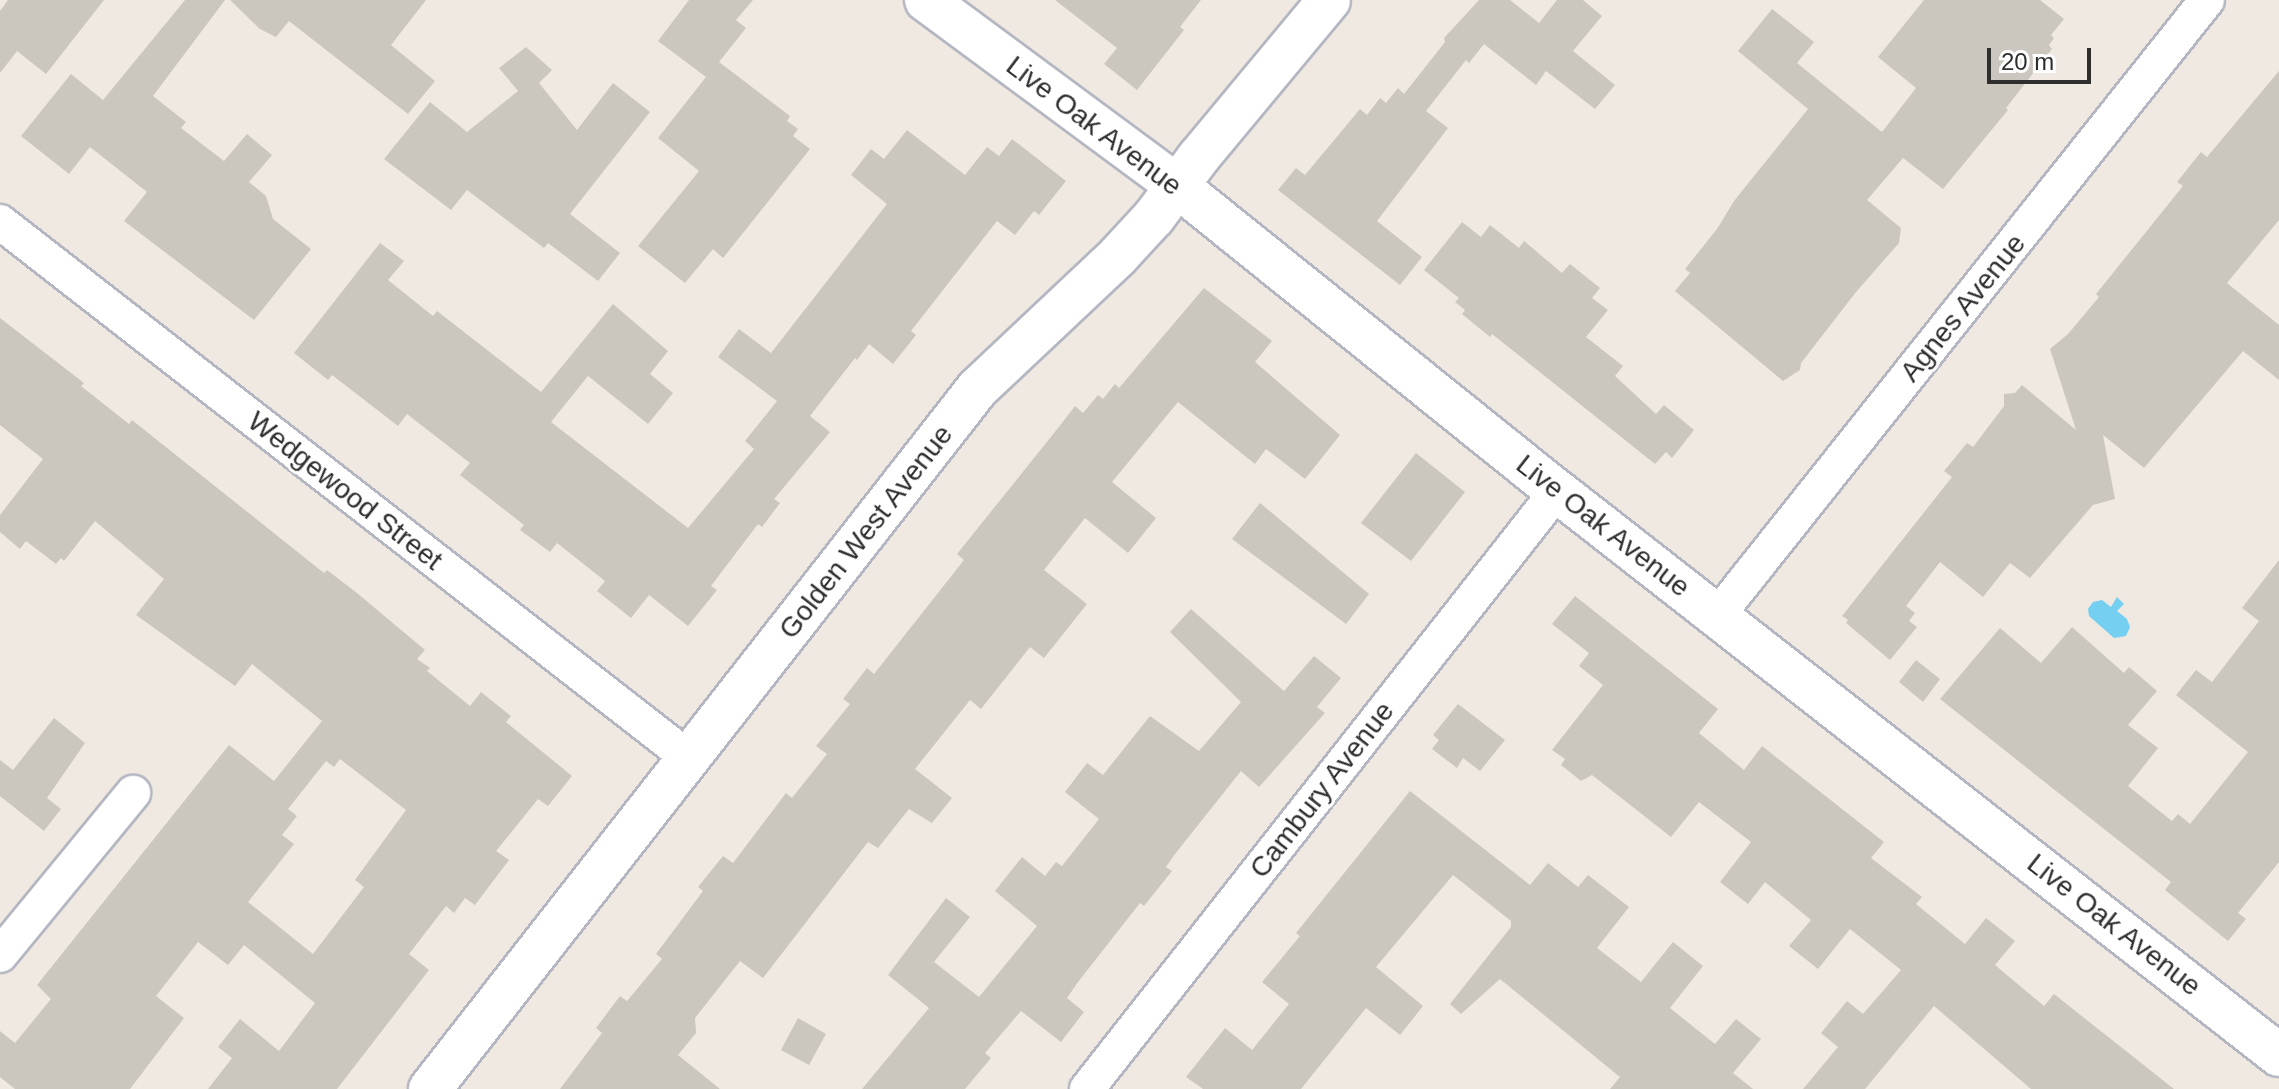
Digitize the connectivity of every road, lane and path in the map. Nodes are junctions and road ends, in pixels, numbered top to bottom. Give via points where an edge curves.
1 (926, 0) edge
2 (1329, 0) edge
3 (2207, 0) edge
4 (1176, 185) junction
5 (0, 222) edge
6 (1557, 491) junction
7 (1717, 616) junction
8 (690, 759) junction
9 (133, 793) dead end
10 (0, 955) edge
11 (2273, 1039) edge
12 (430, 1089) edge
13 (1087, 1089) edge

1 - 4 street, Live Oak Avenue
2 - 4 street, Golden West Avenue
3 - 7 street, Agnes Avenue
4 - 6 street, Live Oak Avenue
4 - 8 street, Golden West Avenue via 1118,256 977,389
5 - 8 street, Wedgewood Street
6 - 7 street, Live Oak Avenue
6 - 13 street, Cambury Avenue
7 - 11 street, Live Oak Avenue
8 - 12 street, Golden West Avenue
9 - 10 street

